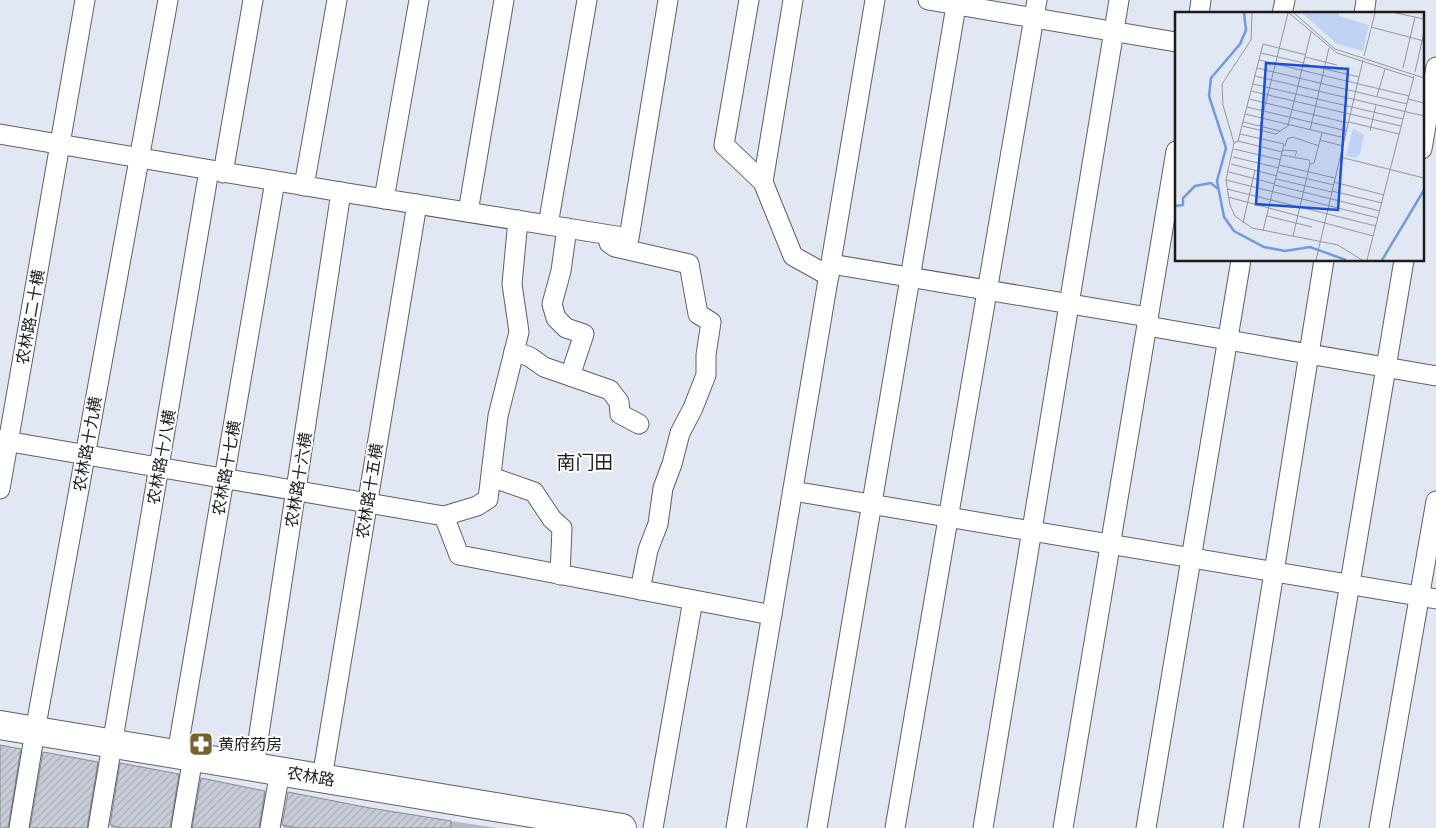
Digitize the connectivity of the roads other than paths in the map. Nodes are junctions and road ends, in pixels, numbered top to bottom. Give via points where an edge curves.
1 (85, 0) edge
2 (168, 0) edge
3 (253, 0) edge
4 (337, 0) edge
5 (419, 0) edge
6 (504, 0) edge
7 (587, 0) edge
8 (668, 0) edge
9 (749, 0) edge
10 (793, 0) edge
11 (875, 0) edge
12 (928, 0) edge
13 (1119, 0) edge
14 (956, 2) edge
15 (1035, 9) edge
16 (1114, 31) junction
17 (1175, 42) edge
18 (1436, 67) edge
19 (1430, 87) edge
20 (0, 134) edge
21 (1424, 134) edge
22 (60, 144) junction
23 (1175, 157) edge
24 (139, 158) junction
25 (216, 172) junction
26 (275, 181) junction
27 (763, 182) junction
28 (304, 186) junction
29 (341, 192) junction
30 (384, 199) junction
31 (417, 204) junction
32 (468, 212) junction
33 (518, 220) junction
34 (548, 225) junction
35 (567, 228) junction
36 (596, 233) junction
37 (1241, 261) edge
38 (1324, 261) edge
39 (1404, 261) edge
40 (830, 270) junction
41 (910, 278) junction
42 (987, 290) junction
43 (1069, 304) junction
44 (1148, 321) junction
45 (1228, 340) junction
46 (514, 351) junction
47 (1309, 354) junction
48 (1386, 368) junction
49 (570, 376) junction
50 (1436, 376) edge
51 (639, 424) dead end
52 (4, 441) edge
53 (85, 455) junction
54 (159, 467) junction
55 (491, 477) junction
56 (224, 478) junction
57 (0, 489) edge
58 (296, 490) junction
59 (793, 491) junction
60 (1436, 501) edge
61 (367, 503) junction
62 (871, 504) junction
63 (444, 516) junction
64 (948, 518) junction
65 (1031, 532) junction
66 (1110, 544) junction
67 (1191, 558) junction
68 (1274, 571) junction
69 (560, 575) junction
70 (1349, 584) junction
71 (640, 590) junction
72 (1428, 597) edge
73 (693, 600) junction
74 (772, 615) junction
75 (0, 725) edge
76 (35, 731) junction
77 (112, 744) junction
78 (185, 755) junction
79 (254, 767) junction
80 (280, 771) junction
81 (322, 778) junction
82 (541, 821) edge
83 (19, 828) edge
84 (98, 828) edge
85 (181, 828) edge
86 (270, 828) edge
87 (622, 828) edge
88 (653, 828) edge
89 (736, 828) edge
90 (817, 828) edge
91 (895, 828) edge
92 (983, 828) edge
93 (1063, 828) edge
94 (1146, 828) edge
95 (1233, 828) edge
96 (1309, 828) edge
97 (1380, 828) edge

1 - 22 street, 农林路二十横
2 - 24 street, 农林路十九横
3 - 25 street, 农林路十八横
4 - 28 street
5 - 30 street
6 - 32 street
7 - 34 street
8 - 36 street via 629,238
9 - 27 street via 724,145
10 - 27 street
11 - 40 street
12 - 14 street
13 - 16 street
14 - 15 street
14 - 41 street
15 - 16 street
15 - 42 street
16 - 17 street
16 - 43 street
18 - 19 street
19 - 21 street
20 - 22 street
22 - 24 street
22 - 52 street, 农林路二十横
23 - 44 street
24 - 25 street
24 - 53 street, 农林路十九横
25 - 26 street
25 - 54 street, 农林路十八横
26 - 28 street
26 - 56 street, 农林路十七横
27 - 40 street via 793,256
28 - 29 street
29 - 30 street
29 - 58 street, 农林路十六横
30 - 31 street
31 - 32 street
31 - 61 street, 农林路十五横
32 - 33 street
33 - 34 street
33 - 46 street via 512,284 519,332
34 - 35 street
35 - 36 street
35 - 49 street via 552,304 556,318 566,328 584,334
36 - 71 street via 615,247 689,264 698,314 711,322 706,375 680,433 663,488 658,524 648,550
37 - 45 street
38 - 47 street
39 - 48 street
40 - 41 street
40 - 59 street
41 - 42 street
41 - 62 street
42 - 43 street
42 - 64 street
43 - 44 street
43 - 65 street
44 - 45 street
44 - 66 street
45 - 47 street
45 - 67 street
46 - 49 street
46 - 55 street via 498,416
47 - 48 street
47 - 68 street
48 - 50 street
48 - 70 street
49 - 51 street via 610,390 619,402 620,414
52 - 53 street
52 - 57 street, 农林路二十横
53 - 54 street
53 - 76 street, 农林路十九横
54 - 56 street
54 - 77 street, 农林路十八横
55 - 63 street via 488,499 477,506
55 - 69 street via 534,492 562,528
56 - 58 street
56 - 78 street, 农林路十七横
58 - 61 street
58 - 79 street, 农林路十六横
59 - 62 street
59 - 74 street
60 - 72 street
61 - 63 street
61 - 81 street, 农林路十五横
62 - 64 street
62 - 90 street
63 - 69 street via 459,556
64 - 65 street
64 - 91 street
65 - 66 street
65 - 92 street
66 - 67 street
66 - 93 street
67 - 68 street
67 - 94 street
68 - 70 street
68 - 95 street
69 - 71 street
70 - 72 street
70 - 96 street
71 - 73 street
72 - 97 street
73 - 74 street
73 - 88 street
74 - 89 street
75 - 76 street, 农林路
76 - 77 street, 农林路
76 - 83 street, 农林路十九横
77 - 78 street, 农林路
77 - 84 street, 农林路十八横
78 - 79 street, 农林路
78 - 85 street, 农林路十七横
79 - 80 street, 农林路
80 - 81 street, 农林路
80 - 86 street
81 - 82 street, 农林路
82 - 87 street, 农林路

